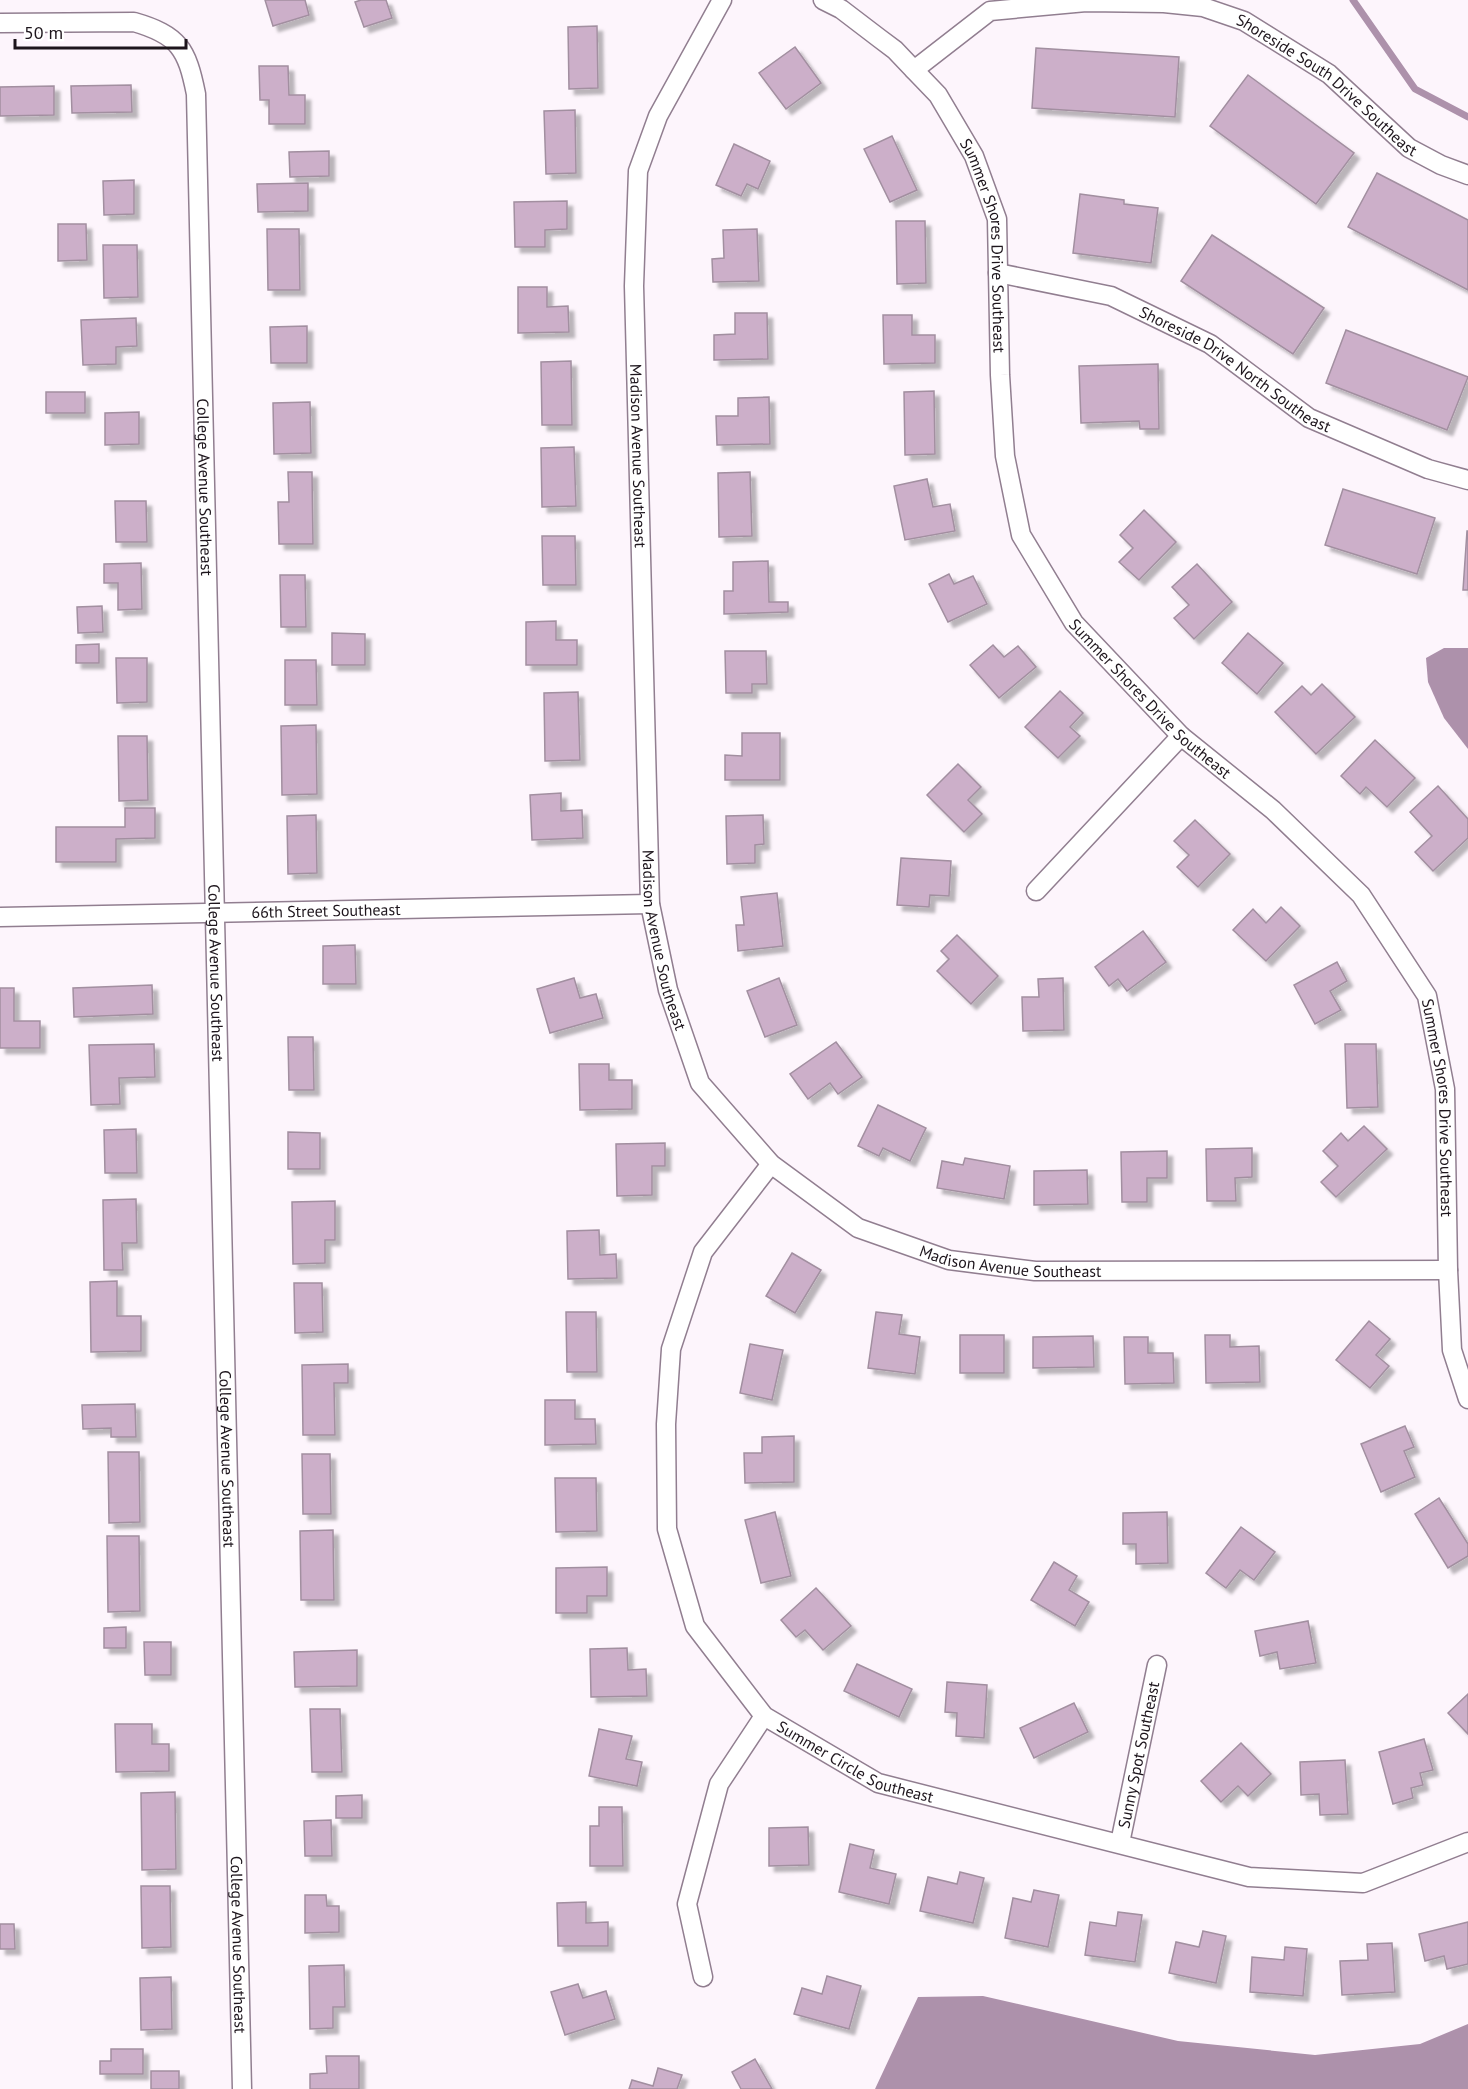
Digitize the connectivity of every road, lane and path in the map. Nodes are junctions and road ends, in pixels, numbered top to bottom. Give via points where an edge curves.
1 (722, 0) edge
2 (823, 0) edge
3 (0, 22) edge
4 (914, 70) junction
5 (1468, 175) edge
6 (998, 273) junction
7 (1468, 480) edge
8 (1181, 736) junction
9 (1036, 891) dead end
10 (650, 904) junction
11 (215, 912) junction
12 (0, 917) edge
13 (771, 1164) junction
14 (1448, 1270) junction
15 (1468, 1399) edge
16 (1157, 1665) dead end
17 (764, 1716) junction
18 (1468, 1842) edge
19 (1120, 1843) junction
20 (703, 1977) dead end
21 (242, 2089) edge

1 - 10 street, Madison Avenue Southeast via 658,116 638,171 634,286
2 - 4 street, Summer Shores Drive Southeast via 869,30
3 - 11 street, College Avenue Southeast via 134,22 169,35 190,66 196,94
4 - 5 street, Shoreside South Drive Southeast via 990,11 1086,3 1203,7 1244,21 1329,74 1409,148
4 - 6 street, Summer Shores Drive Southeast via 938,95 974,156 997,219
6 - 7 street, Shoreside Drive North Southeast via 1112,296 1210,344 1309,417 1428,469
6 - 8 street, Summer Shores Drive Southeast via 1005,456 1021,536 1074,623
8 - 9 street
8 - 14 street, Summer Shores Drive Southeast via 1273,810 1360,895 1427,996 1445,1089
10 - 11 street, 66th Street Southeast
10 - 13 street, Madison Avenue Southeast via 668,990 700,1083
11 - 12 street, 66th Street Southeast
11 - 21 street, College Avenue Southeast
13 - 14 street, Madison Avenue Southeast via 858,1228 949,1260 1035,1271
13 - 17 street, Summer Circle Southeast via 703,1252 670,1349 666,1424 667,1529 695,1626
14 - 15 street, Summer Shores Drive Southeast via 1452,1350
16 - 19 street, Sunny Spot Southeast
17 - 19 street, Summer Circle Southeast via 878,1783
17 - 20 street via 719,1785 687,1904
18 - 19 street, Summer Circle Southeast via 1363,1883 1249,1877

